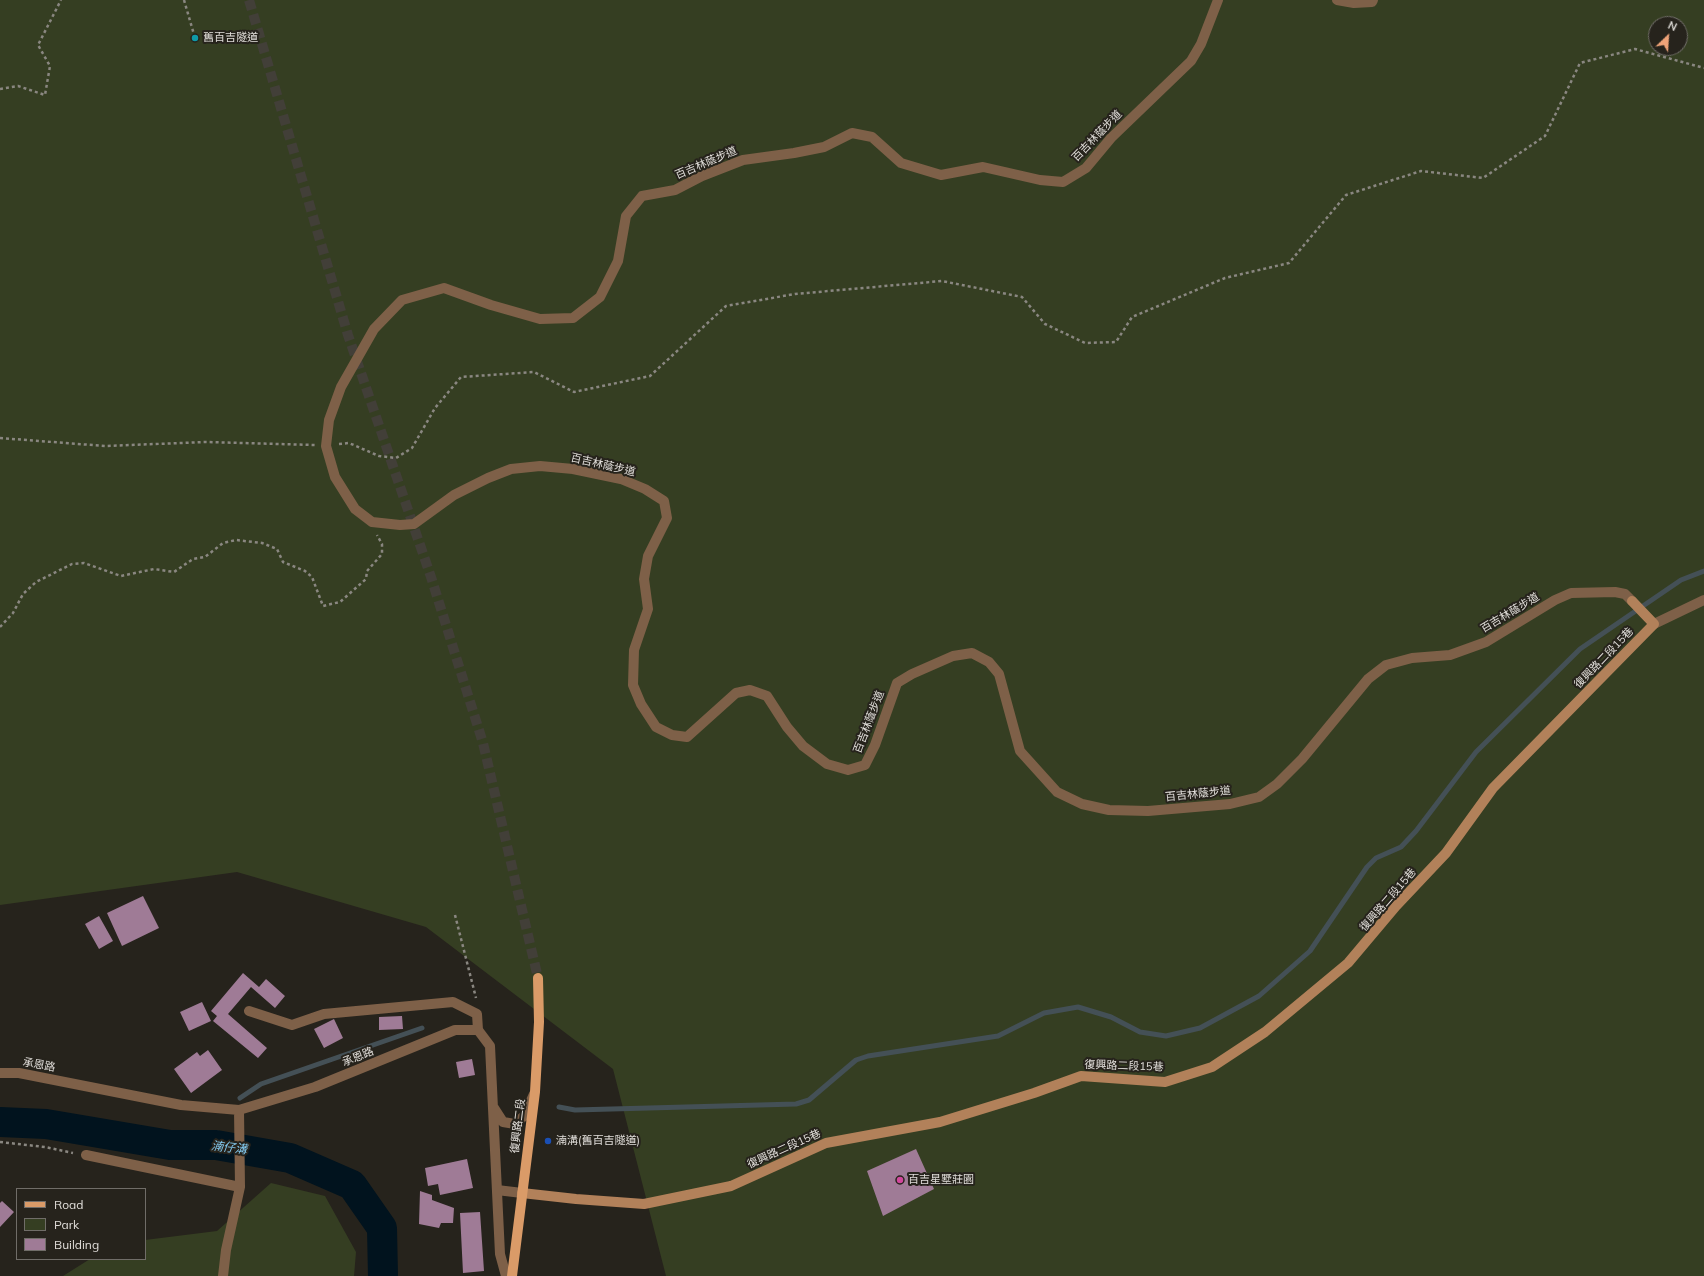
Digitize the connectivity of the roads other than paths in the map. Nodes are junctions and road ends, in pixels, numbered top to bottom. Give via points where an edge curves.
1 (1218, 0) edge
2 (1337, 0) edge
3 (1373, 0) edge
4 (1704, 600) edge
5 (1654, 624) junction
6 (538, 978) tunnel mouth
7 (249, 1011) dead end
8 (478, 1030) junction
9 (0, 1073) edge
10 (534, 1092) junction
11 (493, 1106) junction
12 (239, 1110) junction
13 (86, 1155) road end
14 (240, 1187) junction
15 (498, 1190) junction
16 (522, 1193) junction
17 (223, 1276) edge
18 (506, 1276) edge
19 (512, 1276) edge

1 - 5 street, 百吉林蔭步道 via 1191,61 1111,138 1086,168 1063,182 1040,180 983,167 941,175 901,163 872,136 852,133 824,147 743,160 675,190 642,196 626,216 618,261 600,297 573,318 540,319 444,288 402,300 374,330 341,387 329,420 326,446 335,477 355,509 372,522 400,525 414,524 454,495 510,469 540,466 573,469 621,479 645,489 664,502 667,518 648,556 644,579 648,609 634,650 633,684 641,704 656,727 687,737 736,693 750,690 767,696 803,746 827,764 848,770 865,765 898,683 952,656 972,653 989,662 999,674 1020,751 1057,792 1082,804 1109,810 1148,812 1230,804 1260,797 1302,759 1368,678 1386,665 1412,658 1450,655 1486,642 1554,600 1571,593 1625,594
2 - 3 street via 1354,3
4 - 5 street
5 - 16 street, 復興路二段15巷 via 1493,788 1446,853 1396,906 1348,963 1265,1032 1212,1067 1165,1082 1081,1076 940,1122 826,1142 731,1186 644,1204
6 - 10 main road, 復興路二段 via 539,1022
7 - 8 street via 292,1025 324,1014 453,1002 477,1014
8 - 11 street via 490,1046
8 - 12 street, 承恩路 via 455,1030 315,1087
9 - 12 street, 承恩路 via 19,1074 181,1105
10 - 11 street via 524,1116 515,1124 503,1122
10 - 16 main road, 復興路二段
11 - 15 street
12 - 14 street
13 - 14 street
14 - 17 street
15 - 16 street
15 - 18 street via 500,1254
16 - 19 main road, 復興路二段

